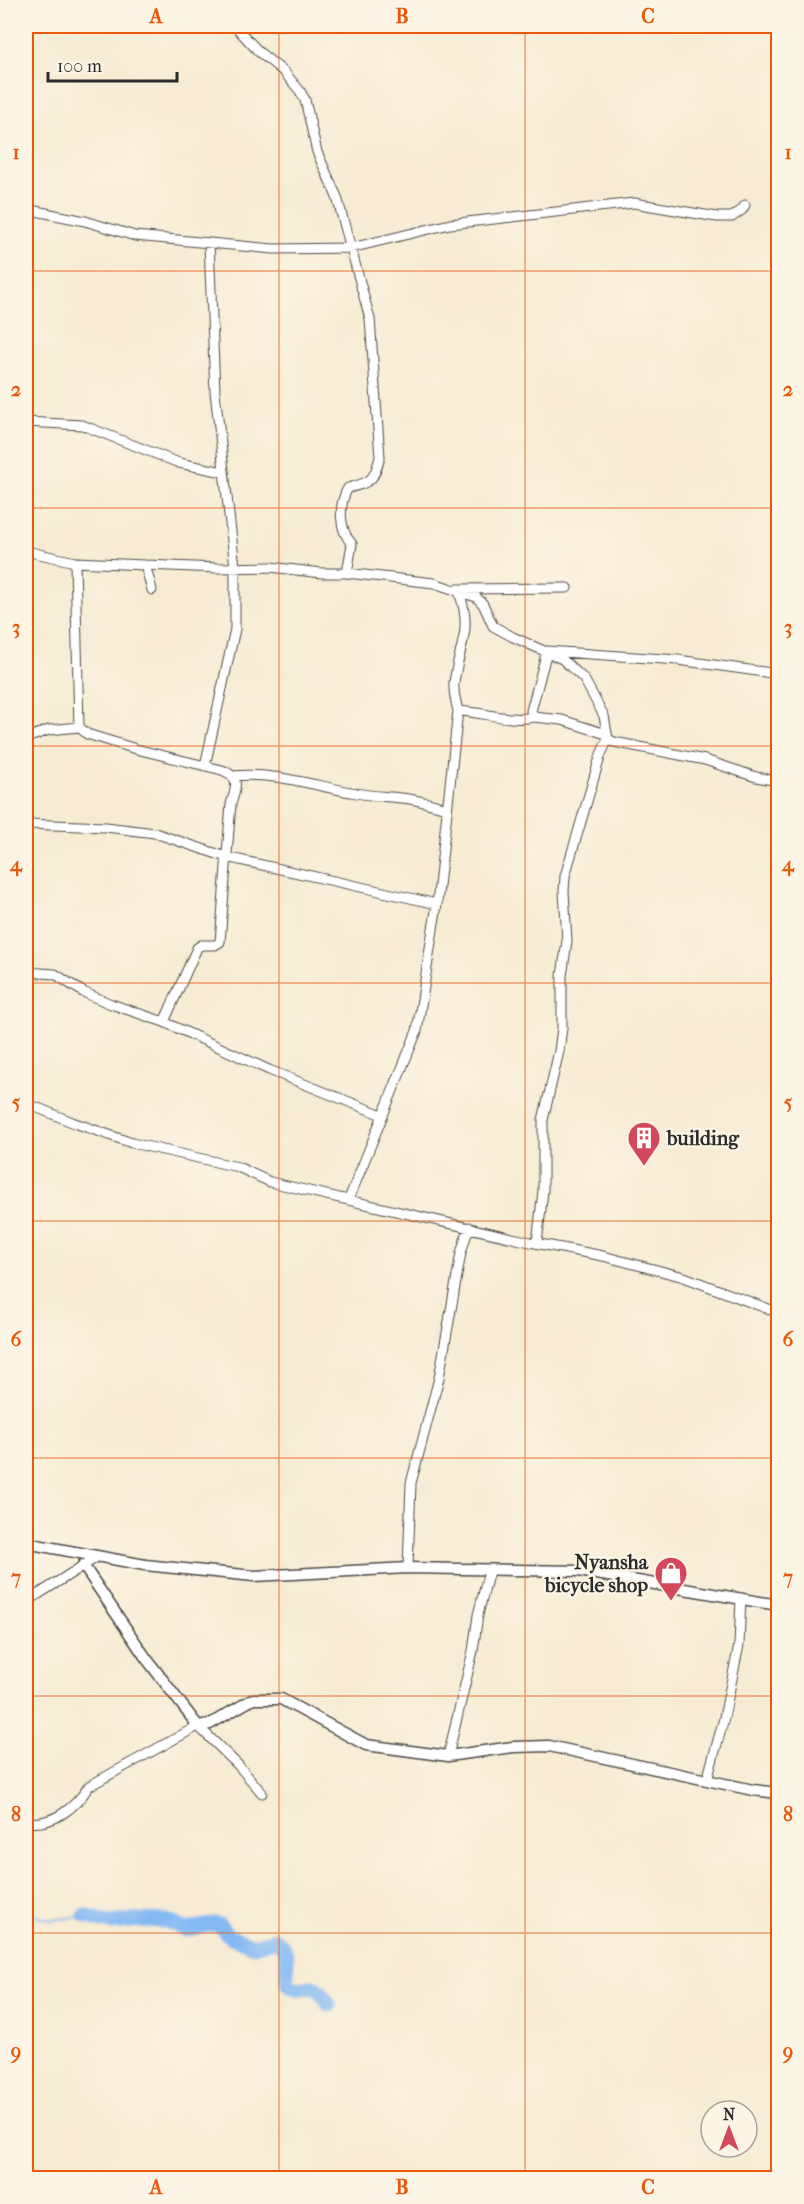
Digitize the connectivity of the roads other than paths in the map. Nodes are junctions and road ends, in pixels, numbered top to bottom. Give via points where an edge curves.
1 (235, 26) edge
2 (745, 205) dead end
3 (26, 209) edge
4 (209, 243) junction
5 (351, 248) junction
6 (26, 422) edge
7 (223, 472) junction
8 (26, 551) edge
9 (75, 562) junction
10 (145, 565) junction
11 (235, 567) junction
12 (347, 573) junction
13 (567, 588) dead end
14 (152, 590) dead end
15 (458, 590) junction
16 (547, 651) junction
17 (778, 674) edge
18 (458, 711) junction
19 (534, 717) junction
20 (79, 727) junction
21 (607, 736) junction
22 (26, 738) edge
23 (205, 766) junction
24 (233, 776) junction
25 (778, 781) edge
26 (446, 808) junction
27 (26, 824) edge
28 (226, 857) junction
29 (437, 904) junction
30 (26, 972) edge
31 (164, 1022) junction
32 (26, 1103) edge
33 (382, 1115) junction
34 (349, 1199) junction
35 (469, 1227) junction
36 (537, 1243) junction
37 (778, 1315) edge
38 (26, 1543) edge
39 (97, 1557) junction
40 (83, 1565) junction
41 (408, 1568) junction
42 (489, 1571) junction
43 (741, 1598) junction
44 (26, 1602) edge
45 (778, 1605) edge
46 (198, 1726) junction
47 (448, 1756) junction
48 (707, 1780) junction
49 (262, 1793) dead end
50 (778, 1793) edge
51 (26, 1822) edge

1 - 5 street via 289,77 305,100 317,152 338,197
2 - 5 street via 732,217 717,217 634,203 450,224
3 - 4 street via 135,236
4 - 5 street via 273,249
4 - 7 street via 215,392
5 - 12 street via 370,319 380,457 371,480 348,488 344,497 342,527 352,544
6 - 7 street via 82,425 179,463
7 - 11 street
8 - 9 street
9 - 10 street
9 - 20 street
10 - 11 street
10 - 14 street
11 - 12 street
11 - 23 street via 235,629
12 - 15 street
13 - 15 street
15 - 16 street via 483,604 493,626
15 - 18 street via 465,608 465,636 454,685
16 - 17 street via 678,660
16 - 19 street via 531,711
16 - 21 street via 584,679 604,716
18 - 19 street via 515,719
18 - 26 street
19 - 21 street via 574,723
20 - 22 street via 49,730
20 - 23 street via 87,734
21 - 25 street via 614,742 705,760
21 - 36 street via 565,876 567,941 562,1028 543,1120 543,1191
23 - 24 street
24 - 26 street via 250,774 305,781
24 - 28 street via 235,793
26 - 29 street
27 - 28 street via 154,832
28 - 29 street
28 - 31 street via 220,942 197,948
29 - 33 street via 417,1031
30 - 31 street via 55,974 83,992
31 - 33 street
32 - 34 street via 132,1143 238,1167 270,1182
33 - 34 street
34 - 35 street
35 - 36 street
35 - 41 street via 439,1378 411,1483
36 - 37 street via 684,1277
38 - 39 street
39 - 40 street
39 - 41 street via 145,1566 254,1576
40 - 44 street
40 - 46 street
41 - 42 street
42 - 43 street via 579,1571
42 - 47 street
43 - 45 street
43 - 48 street via 738,1645
46 - 47 street via 210,1724 253,1699 281,1699 366,1745
46 - 49 street
46 - 51 street via 90,1786 66,1812 36,1824
47 - 48 street via 549,1746
48 - 50 street

